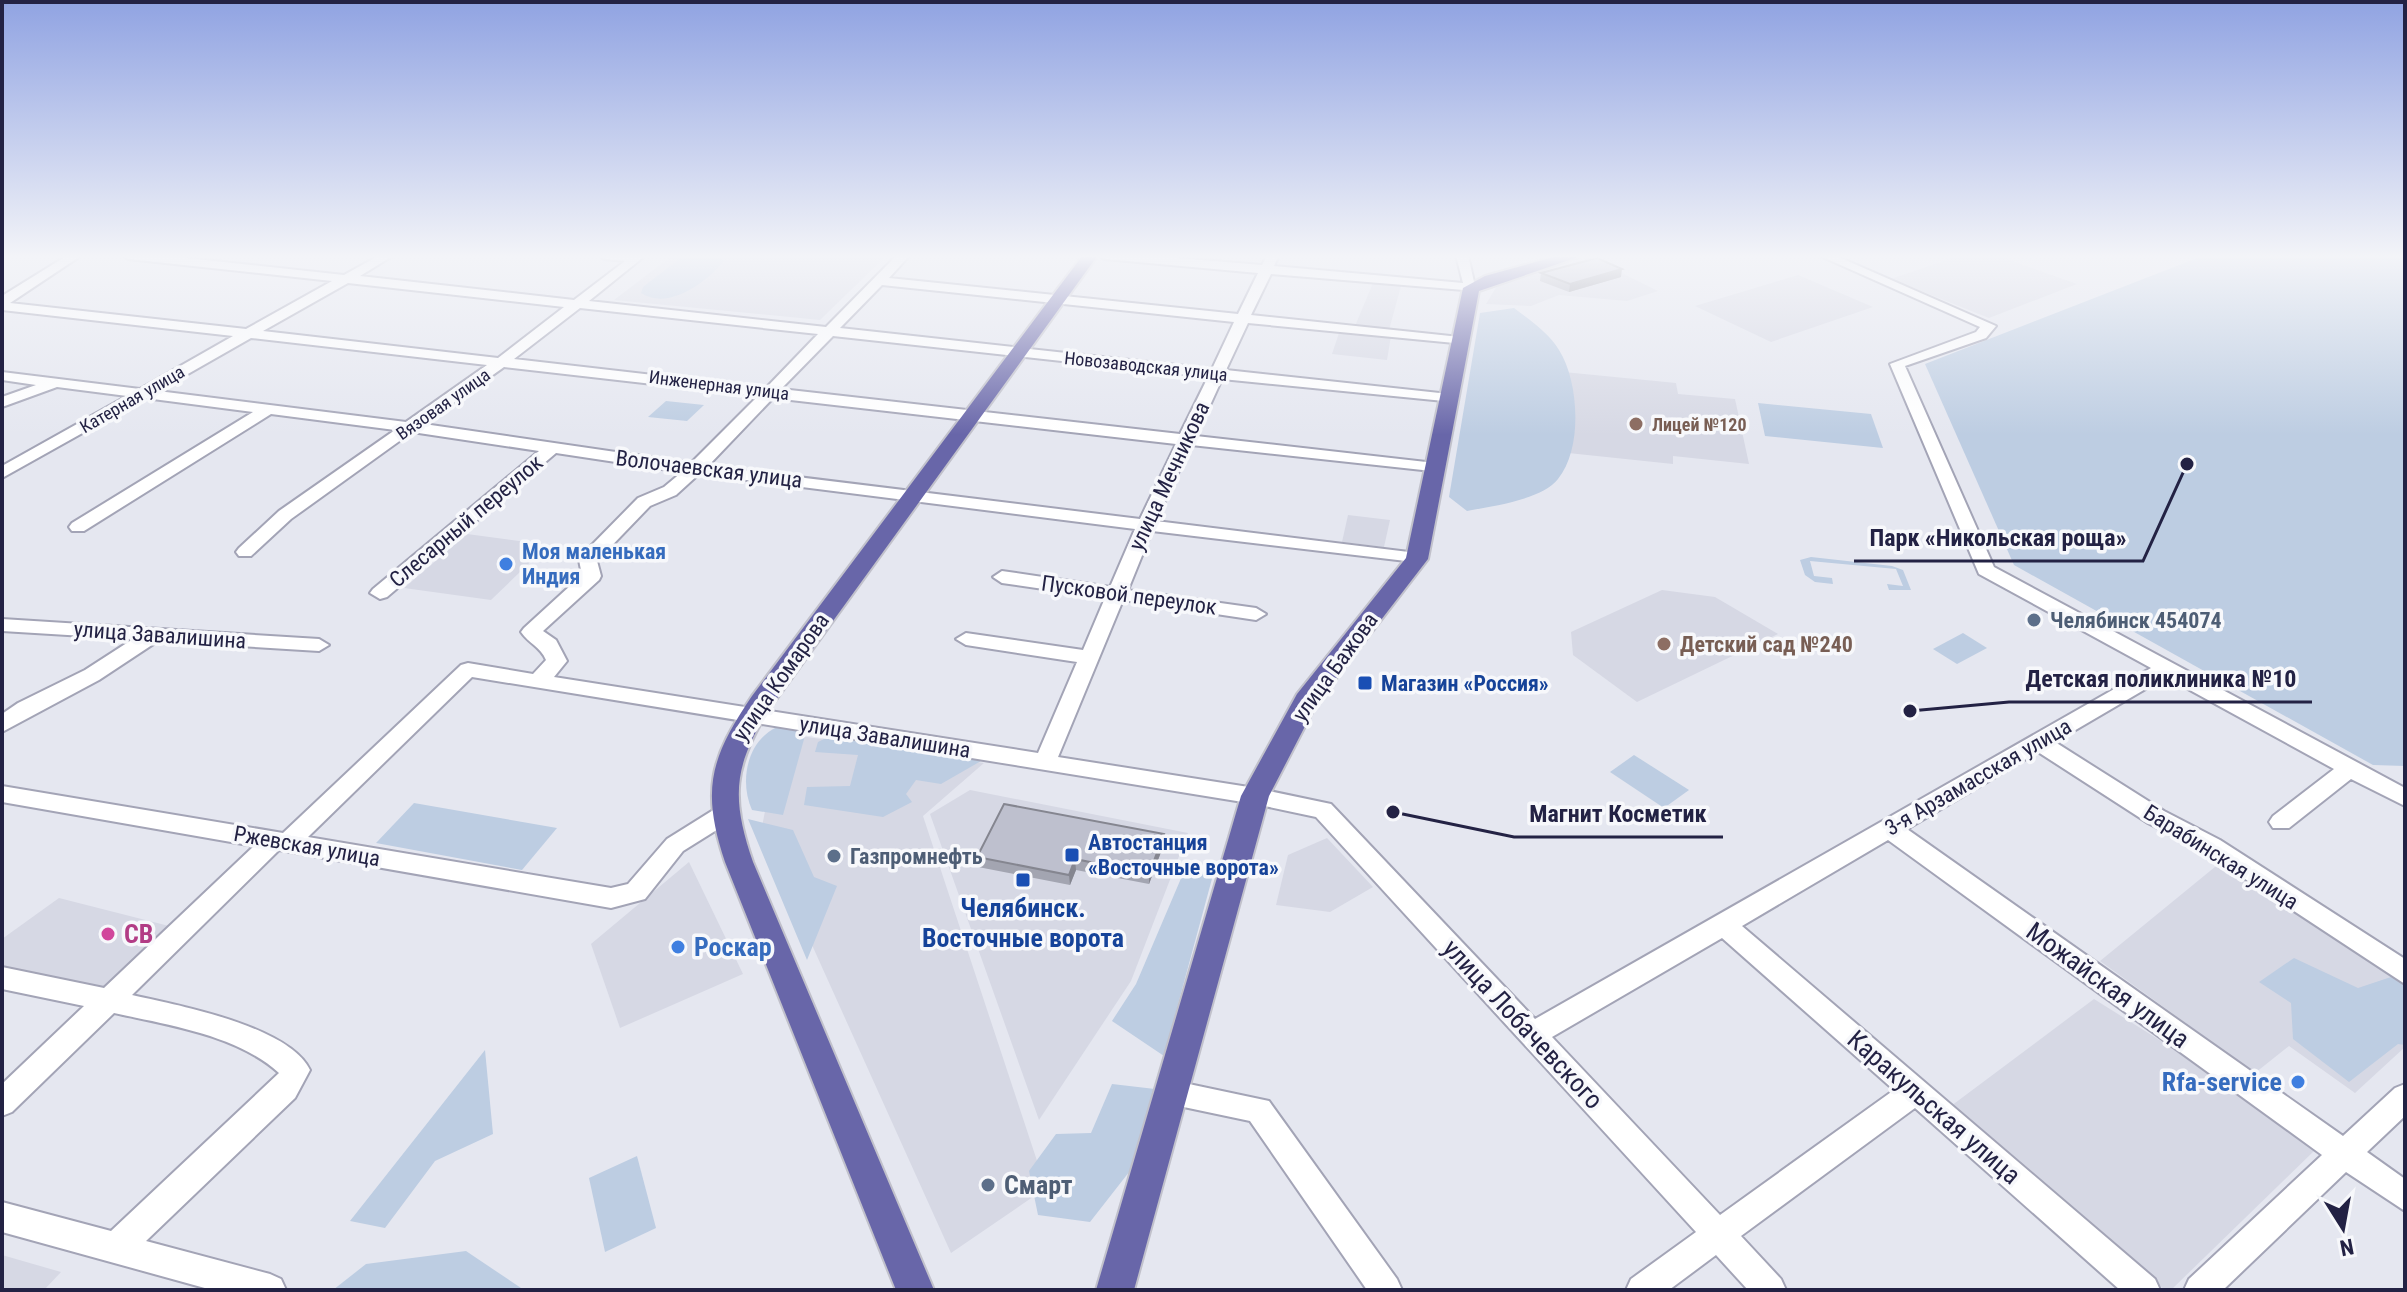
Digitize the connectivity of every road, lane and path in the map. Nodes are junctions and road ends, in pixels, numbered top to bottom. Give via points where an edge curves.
1 (106, 315) edge
2 (278, 315) edge
3 (559, 315) edge
4 (692, 315) edge
5 (844, 315) edge
6 (1044, 315) edge
7 (1206, 315) edge
8 (1244, 315) edge
9 (1465, 315) edge
10 (1967, 315) edge
11 (1242, 319) junction
12 (250, 331) junction
13 (829, 331) junction
14 (1460, 341) junction
15 (1016, 352) junction
16 (504, 360) junction
17 (1216, 374) junction
18 (2, 376) edge
19 (55, 382) junction
20 (771, 391) junction
21 (140, 394) junction
22 (1449, 399) junction
23 (2, 402) edge
24 (265, 411) junction
25 (971, 415) junction
26 (410, 427) junction
27 (1186, 439) junction
28 (552, 448) junction
29 (1435, 468) junction
30 (695, 469) junction
31 (2, 473) edge
32 (913, 494) junction
33 (1146, 524) junction
34 (78, 527) dead end
35 (245, 552) dead end
36 (1417, 559) junction
37 (1002, 577) dead end
38 (380, 593) dead end
39 (1117, 593) junction
40 (1256, 614) dead end
41 (2, 625) edge
42 (154, 635) junction
43 (966, 639) dead end
44 (319, 645) dead end
45 (1090, 657) junction
46 (2166, 668) junction
47 (538, 681) junction
48 (751, 715) junction
49 (2, 725) edge
50 (2038, 742) junction
51 (1045, 762) junction
52 (2350, 768) junction
53 (2, 794) edge
54 (1255, 796) junction
55 (2405, 798) edge
56 (723, 815) junction
57 (2281, 822) dead end
58 (1888, 828) junction
59 (281, 842) junction
60 (1723, 924) junction
61 (2405, 973) edge
62 (2, 978) edge
63 (106, 1002) junction
64 (1532, 1035) junction
65 (1916, 1091) junction
66 (1170, 1093) junction
67 (2405, 1097) edge
68 (2, 1103) edge
69 (2344, 1154) junction
70 (2405, 1197) edge
71 (2, 1217) edge
72 (1718, 1234) junction
73 (116, 1248) junction
74 (1114, 1281) edge
75 (915, 1288) edge
76 (270, 1290) edge
77 (1386, 1290) edge
78 (1642, 1290) edge
79 (1770, 1290) edge
80 (2144, 1290) edge
81 (2200, 1290) edge

1 - 12 street, Инженерная улица
2 - 12 street, Катерная улица
3 - 16 street, Вязовая улица
4 - 13 street, Новозаводская улица
5 - 13 street
6 - 15 main road, улица Комарова
7 - 11 street
8 - 11 street, улица Мечникова
9 - 14 main road, улица Бажова
10 - 46 street via 1989,330 1897,364 1986,570
11 - 14 street
11 - 17 street, улица Мечникова
12 - 16 street, Инженерная улица
12 - 21 street, Катерная улица
13 - 15 street, Новозаводская улица
13 - 20 street
14 - 22 main road, улица Бажова
15 - 17 street, Новозаводская улица
15 - 25 main road, улица Комарова
16 - 20 street, Инженерная улица
16 - 26 street, Вязовая улица
17 - 22 street, Новозаводская улица
17 - 27 street, улица Мечникова
18 - 19 street, Волочаевская улица
19 - 21 street, Волочаевская улица
19 - 23 street
20 - 25 street, Инженерная улица
20 - 30 street
21 - 24 street, Волочаевская улица
21 - 31 street, Катерная улица
22 - 29 main road, улица Бажова
24 - 26 street, Волочаевская улица
24 - 34 street
25 - 27 street, Инженерная улица
25 - 32 main road, улица Комарова
26 - 28 street, Волочаевская улица
26 - 35 street, Вязовая улица via 285,515
27 - 29 street, Инженерная улица
27 - 33 street, улица Мечникова
28 - 30 street, Волочаевская улица
28 - 38 street, Слесарный переулок
29 - 36 main road, улица Бажова
30 - 32 street, Волочаевская улица
30 - 47 street via 670,491 644,502 588,560 592,576 531,632 549,644 557,661
32 - 33 street, Волочаевская улица
32 - 48 main road, улица Комарова
33 - 36 street, Волочаевская улица
33 - 39 street, улица Мечникова
36 - 54 main road, улица Бажова via 1306,700
37 - 39 street, Пусковой переулок
39 - 40 street, Пусковой переулок
39 - 45 street, улица Мечникова
41 - 42 street, улица Завалишина
42 - 44 street, улица Завалишина
42 - 49 street
43 - 45 street
45 - 51 street, улица Мечникова
46 - 50 street, 3-я Арзамасская улица
46 - 52 street
47 - 48 street, улица Завалишина
47 - 59 street, улица Завалишина via 468,670
48 - 51 street, улица Завалишина
48 - 56 main road, улица Комарова via 725,764 720,784
50 - 58 street, 3-я Арзамасская улица
50 - 61 street, Барабинская улица via 2212,846
51 - 54 street, улица Завалишина
52 - 55 street
52 - 57 street
53 - 59 street, Ржевская улица
54 - 64 street, улица Лобачевского via 1323,810
54 - 66 main road, улица Бажова
56 - 59 street, Ржевская улица via 675,845 636,892 611,898
56 - 75 main road, улица Комарова
58 - 60 street, 3-я Арзамасская улица
58 - 69 street, Можайская улица
59 - 63 street
60 - 64 street, 3-я Арзамасская улица
60 - 65 street, Каракульская улица
62 - 63 street
63 - 68 street
63 - 73 street via 233,1032 289,1059 296,1070 285,1089
64 - 72 street, улица Лобачевского
65 - 72 street
65 - 80 street, Каракульская улица
66 - 74 main road, улица Бажова
66 - 77 street via 1259,1110
67 - 69 street
69 - 70 street, Можайская улица
69 - 81 street
71 - 73 street
72 - 78 street
72 - 79 street, улица Лобачевского
73 - 76 street

